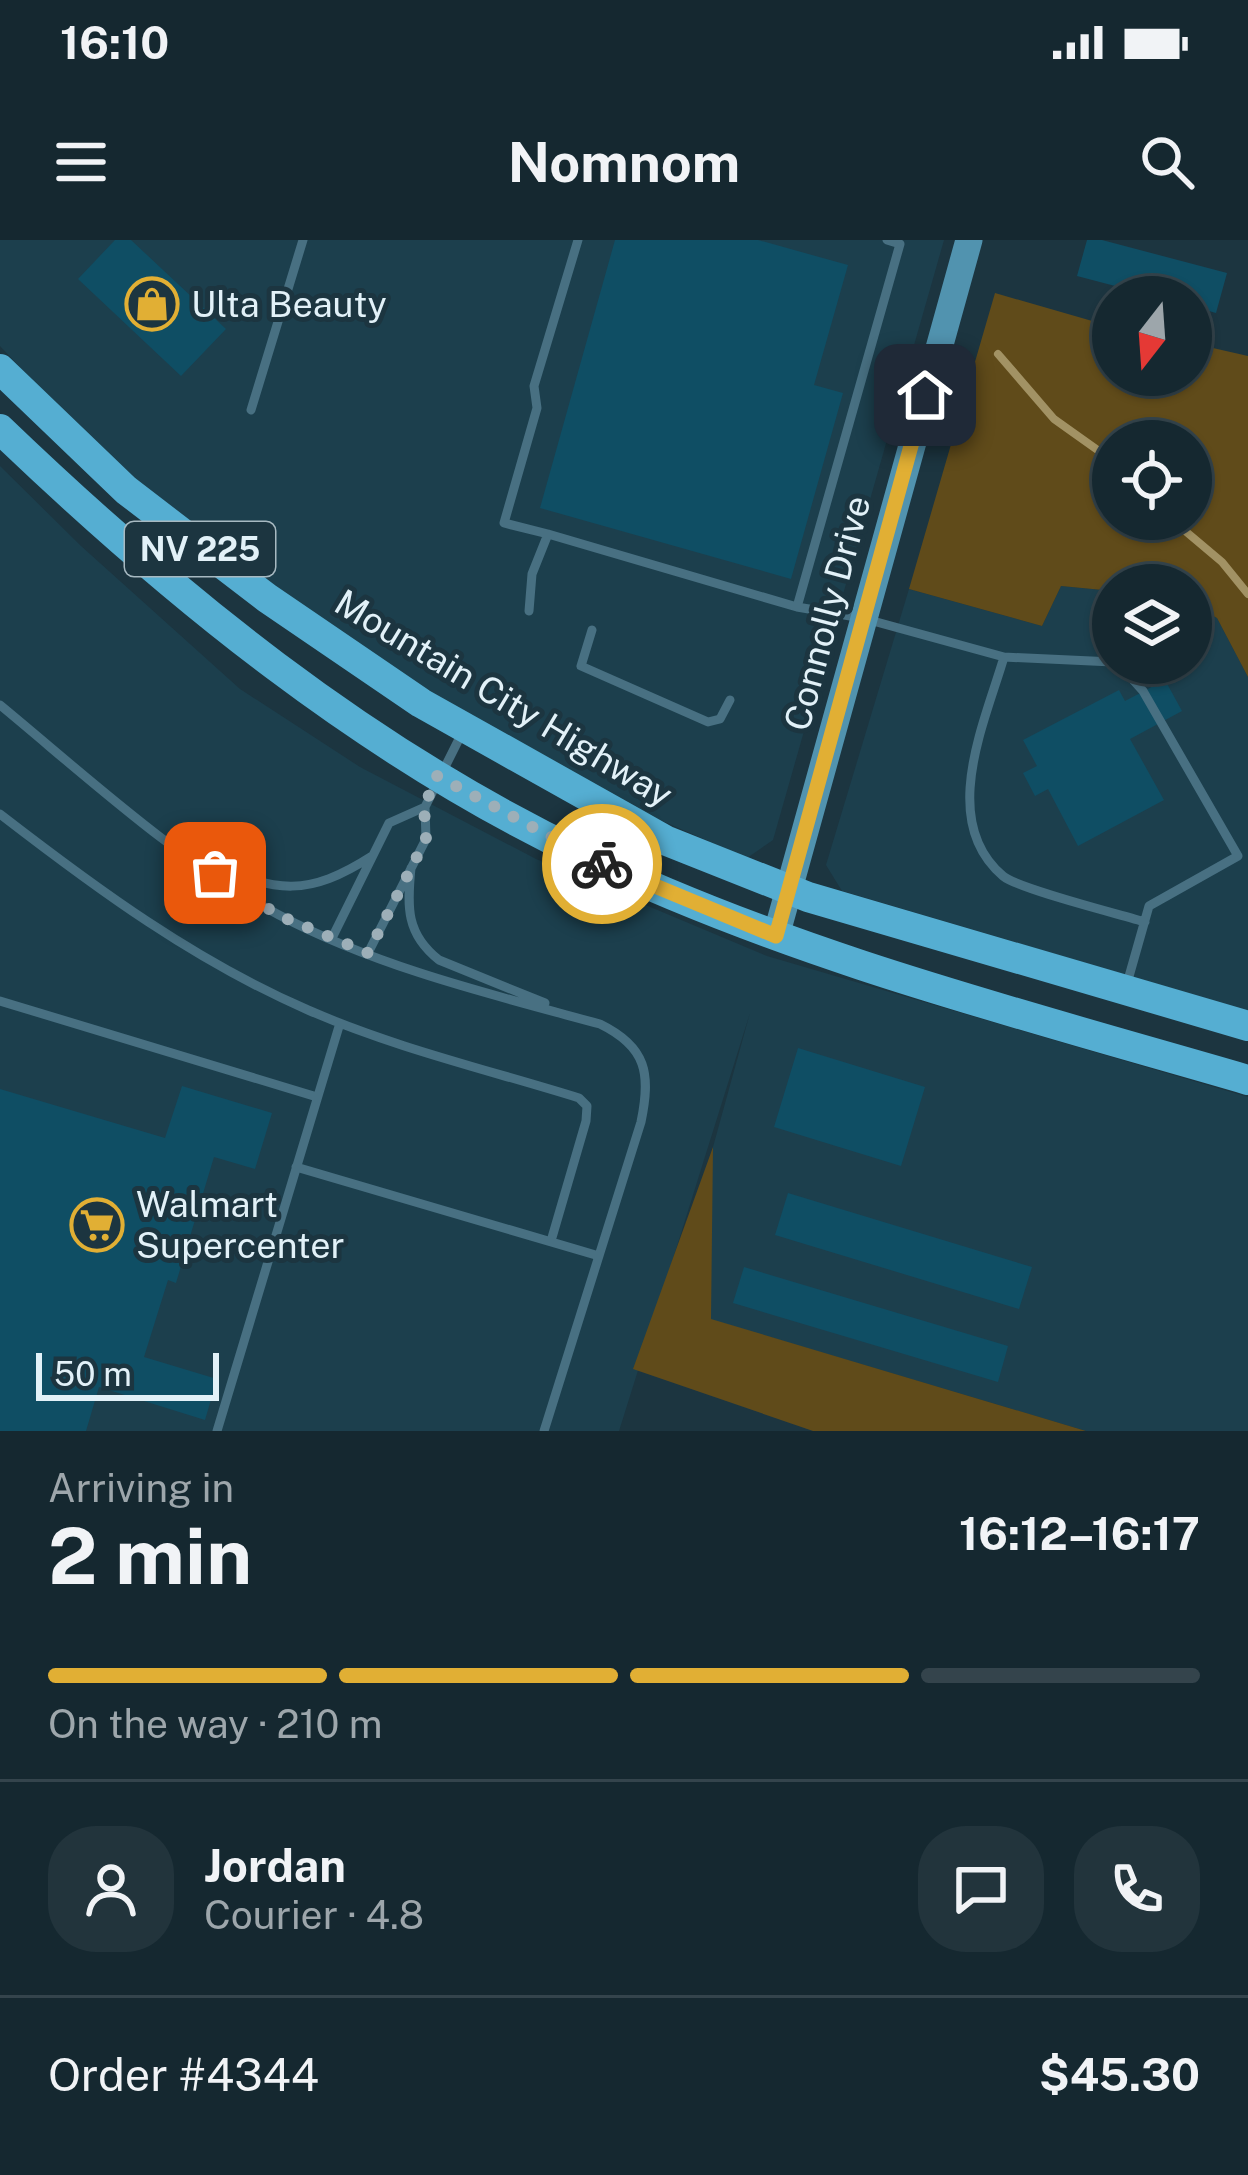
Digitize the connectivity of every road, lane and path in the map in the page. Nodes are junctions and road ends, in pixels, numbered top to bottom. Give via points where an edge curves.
1 (303, 240) edge
2 (578, 240) edge
3 (887, 240) edge
4 (969, 240) edge
5 (0, 369) edge
6 (251, 410) dead end
7 (0, 429) edge
8 (548, 534) junction
9 (796, 607) junction
10 (529, 611) dead end
11 (862, 618) junction
12 (592, 630) dead end
13 (1004, 657) junction
14 (1092, 661) edge
15 (1136, 684) edge
16 (730, 700) dead end
17 (0, 705) edge
18 (464, 729) junction
19 (437, 776) junction
20 (424, 807) junction
21 (0, 814) edge
22 (187, 853) junction
23 (372, 856) junction
24 (412, 868) junction
25 (788, 889) junction
26 (1145, 922) junction
27 (776, 936) junction
28 (332, 938) junction
29 (368, 953) junction
30 (1125, 990) junction
31 (0, 1001) edge
32 (340, 1023) junction
33 (600, 1024) junction
34 (1248, 1026) edge
35 (1248, 1080) edge
36 (317, 1097) junction
37 (296, 1167) junction
38 (551, 1241) junction
39 (599, 1256) junction
40 (217, 1431) edge
41 (544, 1431) edge

1 - 6 lane
2 - 8 lane via 504,523
3 - 9 lane via 901,244
4 - 11 street, Connolly Drive
5 - 18 main road, Mountain City Highway / NV 225 via 194,544
7 - 19 main road, NV 225 via 203,610
8 - 9 lane
8 - 10 lane
9 - 11 lane
11 - 13 lane
11 - 25 street, Connolly Drive
12 - 16 lane via 581,666 708,722
13 - 14 lane
13 - 26 lane via 968,782 976,836 1005,878
15 - 26 lane via 1238,856 1149,906
17 - 22 lane
18 - 19 lane
18 - 25 main road, Mountain City Highway / NV 225 via 667,842
19 - 20 lane
19 - 27 main road, NV 225 via 587,857
20 - 23 lane via 389,823
20 - 24 lane via 426,839
21 - 32 lane via 164,934
22 - 23 lane via 292,889
22 - 28 lane via 278,915
23 - 28 lane
24 - 29 lane
24 - 33 lane via 408,913 425,949
25 - 27 street, Connolly Drive
25 - 30 main road, Mountain City Highway / NV 225
26 - 30 lane
27 - 35 main road, NV 225
28 - 29 lane
29 - 33 lane
30 - 34 main road, Mountain City Highway / NV 225
31 - 36 lane
32 - 36 lane
32 - 38 lane via 587,1106
33 - 39 lane via 635,1048 645,1100
36 - 37 lane
37 - 38 lane
37 - 40 lane
38 - 39 lane
39 - 41 lane

